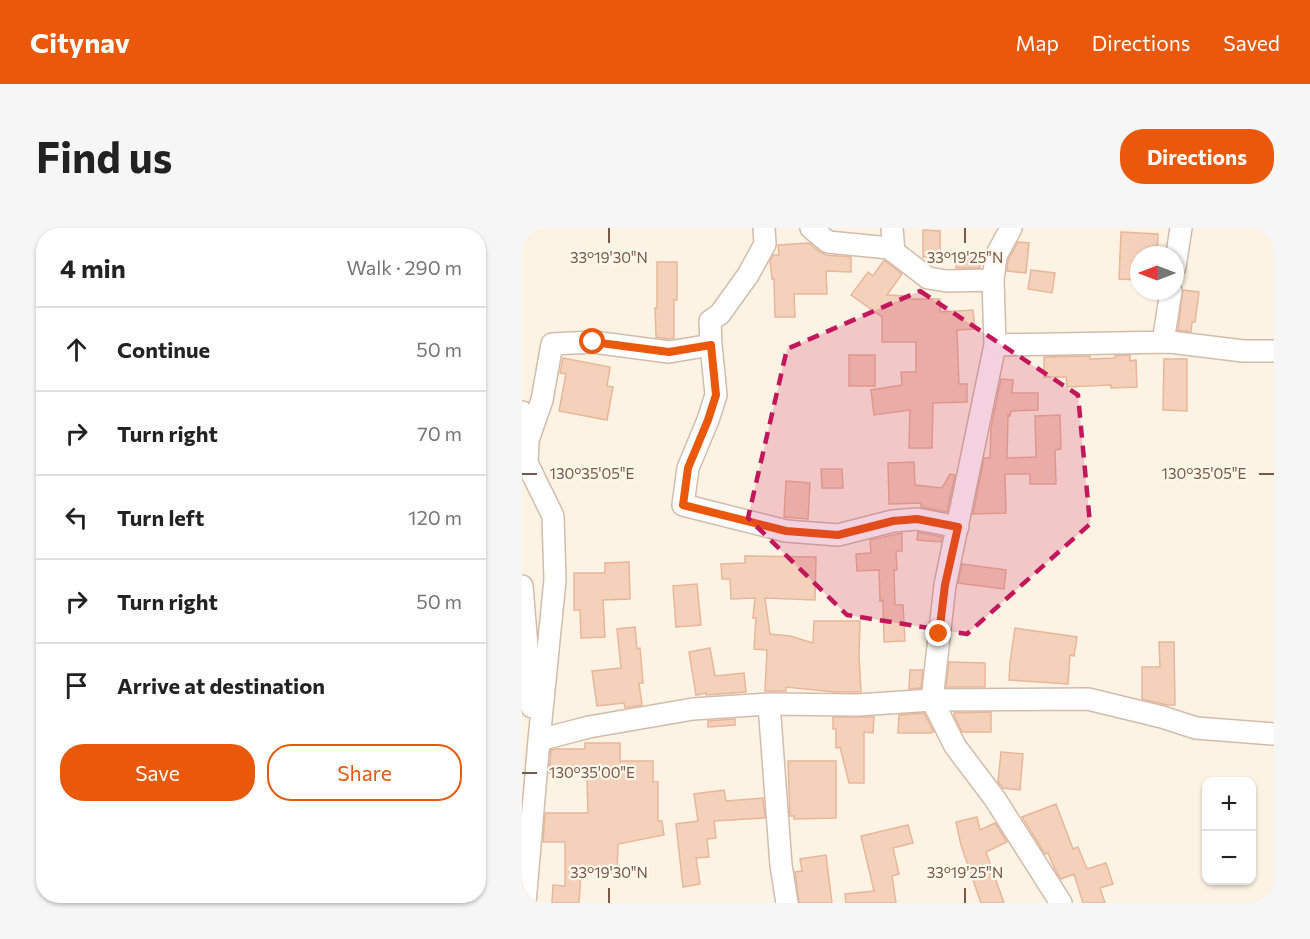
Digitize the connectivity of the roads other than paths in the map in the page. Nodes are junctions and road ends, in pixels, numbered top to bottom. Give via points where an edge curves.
1 (764, 228) edge
2 (811, 228) edge
3 (892, 228) edge
4 (1011, 228) edge
5 (1181, 228) edge
6 (1178, 246) edge
7 (894, 252) junction
8 (993, 280) junction
9 (1170, 300) edge
10 (1163, 342) junction
11 (711, 345) junction
12 (995, 345) junction
13 (1274, 351) edge
14 (522, 412) edge
15 (528, 441) junction
16 (958, 527) junction
17 (522, 586) edge
18 (932, 700) junction
19 (769, 704) junction
20 (1274, 734) edge
21 (539, 740) junction
22 (525, 903) edge
23 (787, 903) edge
24 (1061, 903) edge

1 - 11 street via 765,244 748,274 720,314 710,321
2 - 7 street via 828,242 889,248
3 - 7 street
4 - 8 street via 996,256
5 - 6 street
7 - 8 street via 928,278
8 - 12 street
9 - 10 street
10 - 12 street
10 - 13 street
11 - 15 street via 669,352 593,342 552,344 542,400
11 - 16 street via 716,395 688,468 683,505 796,532 838,535 917,519
12 - 16 street
14 - 15 street
15 - 21 street via 527,463 553,516 555,580
16 - 18 street via 945,585
17 - 21 street via 533,717
18 - 19 street via 858,705
18 - 20 street via 1088,699 1196,728
18 - 24 street via 955,746 995,799
19 - 21 street via 693,710 589,727
19 - 23 street
21 - 22 street

